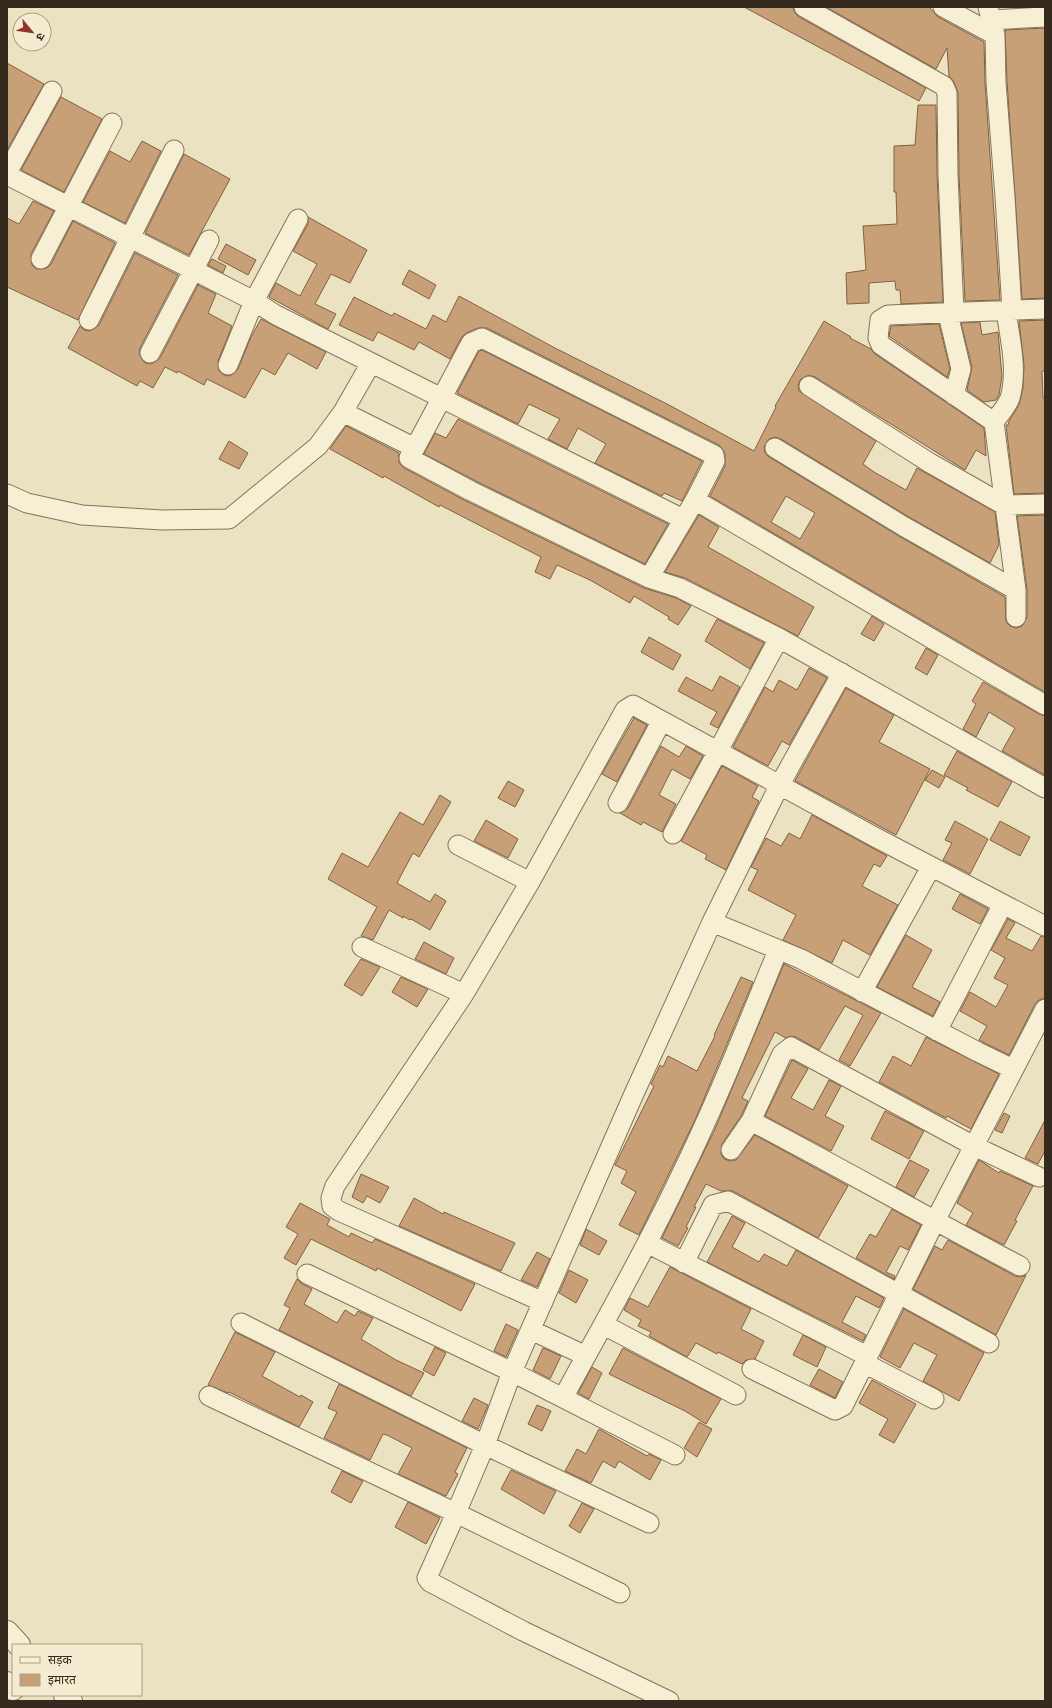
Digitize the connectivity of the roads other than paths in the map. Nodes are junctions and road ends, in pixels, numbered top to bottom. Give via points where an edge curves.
1 (804, 7) edge
2 (943, 7) edge
3 (1045, 17) edge
4 (991, 21) edge
5 (52, 92) dead end
6 (112, 123) dead end
7 (174, 150) dead end
8 (7, 174) edge
9 (68, 206) junction
10 (298, 220) dead end
11 (129, 238) junction
12 (209, 240) dead end
13 (41, 259) dead end
14 (192, 271) junction
15 (254, 301) junction
16 (1045, 309) edge
17 (1009, 311) junction
18 (951, 313) junction
19 (89, 320) dead end
20 (150, 353) dead end
21 (371, 363) junction
22 (228, 365) dead end
23 (809, 386) dead end
24 (954, 395) junction
25 (441, 396) junction
26 (344, 412) junction
27 (994, 422) junction
28 (415, 448) junction
29 (775, 448) dead end
30 (7, 494) edge
31 (695, 500) junction
32 (1045, 504) edge
33 (1004, 505) junction
34 (683, 519) junction
35 (649, 578) junction
36 (1016, 590) junction
37 (1016, 617) dead end
38 (779, 638) junction
39 (842, 673) junction
40 (1045, 705) edge
41 (661, 722) junction
42 (718, 753) junction
43 (779, 786) junction
44 (1045, 788) edge
45 (618, 802) dead end
46 (674, 834) dead end
47 (458, 845) dead end
48 (931, 867) junction
49 (530, 882) junction
50 (1003, 904) junction
51 (712, 922) junction
52 (1045, 926) edge
53 (362, 947) dead end
54 (778, 950) junction
55 (862, 992) junction
56 (464, 994) junction
57 (1045, 1009) edge
58 (937, 1031) junction
59 (1014, 1069) junction
60 (751, 1121) junction
61 (974, 1146) junction
62 (731, 1150) dead end
63 (1039, 1177) dead end
64 (935, 1221) junction
65 (647, 1243) junction
66 (684, 1263) junction
67 (1020, 1266) dead end
68 (307, 1274) dead end
69 (898, 1294) junction
70 (543, 1302) junction
71 (241, 1323) dead end
72 (604, 1325) junction
73 (531, 1330) junction
74 (989, 1343) dead end
75 (586, 1356) junction
76 (866, 1360) junction
77 (752, 1369) dead end
78 (512, 1372) junction
79 (736, 1395) dead end
80 (208, 1396) dead end
81 (563, 1398) junction
82 (934, 1399) dead end
83 (485, 1445) junction
84 (675, 1455) dead end
85 (456, 1512) junction
86 (649, 1523) dead end
87 (620, 1593) dead end
88 (7, 1632) edge
89 (18, 1644) edge
90 (670, 1701) edge

1 - 18 street via 944,86 947,94
2 - 4 street
3 - 4 street
4 - 17 street via 1005,197
5 - 8 street
6 - 9 street
7 - 11 street
8 - 9 street
9 - 11 street
9 - 13 street
10 - 15 street
11 - 14 street
11 - 19 street
12 - 14 street
14 - 15 street
14 - 20 street
15 - 21 street via 276,315
15 - 22 street
16 - 17 street
17 - 18 street
17 - 27 street via 1013,376 1010,399
18 - 24 street via 961,369
18 - 24 street via 888,315 880,320 878,338 882,346
21 - 25 street
21 - 26 street
23 - 33 street via 930,463
24 - 27 street
25 - 28 street
25 - 31 street via 472,343 482,338 714,455 715,461
25 - 34 street
26 - 28 street
26 - 30 street via 318,446 229,519 162,520 82,515 26,503
27 - 33 street
28 - 35 street via 409,458
29 - 36 street via 903,526
31 - 34 street
31 - 40 street
32 - 33 street
33 - 36 street
34 - 35 street
35 - 38 street via 680,588
36 - 37 street
38 - 39 street
38 - 42 street
39 - 43 street
39 - 44 street
41 - 42 street
41 - 45 street
41 - 49 street via 633,706 625,710
42 - 43 street
42 - 46 street
43 - 48 street
43 - 51 street
47 - 49 street
48 - 50 street
48 - 55 street
49 - 56 street
50 - 52 street
50 - 58 street
51 - 54 street
51 - 70 street
53 - 56 street
54 - 55 street
54 - 65 street via 713,1106
55 - 58 street
56 - 70 street via 335,1186 331,1198 332,1206 338,1211
57 - 59 street
58 - 59 street
59 - 61 street
60 - 61 street via 782,1054 791,1047
60 - 62 street
60 - 64 street via 862,1179
61 - 63 street
61 - 64 street
64 - 67 street
64 - 69 street
65 - 66 street
65 - 72 street
66 - 69 street via 713,1205 728,1201
66 - 76 street
68 - 78 street
69 - 74 street
69 - 76 street
70 - 73 street
71 - 83 street
72 - 75 street
72 - 79 street
73 - 75 street
73 - 78 street
75 - 81 street
76 - 77 street via 843,1406 835,1410
76 - 82 street
78 - 81 street
78 - 83 street
80 - 85 street
81 - 84 street
83 - 85 street
83 - 86 street
85 - 87 street
85 - 90 street via 428,1572 427,1578 430,1582 523,1631
88 - 89 street

